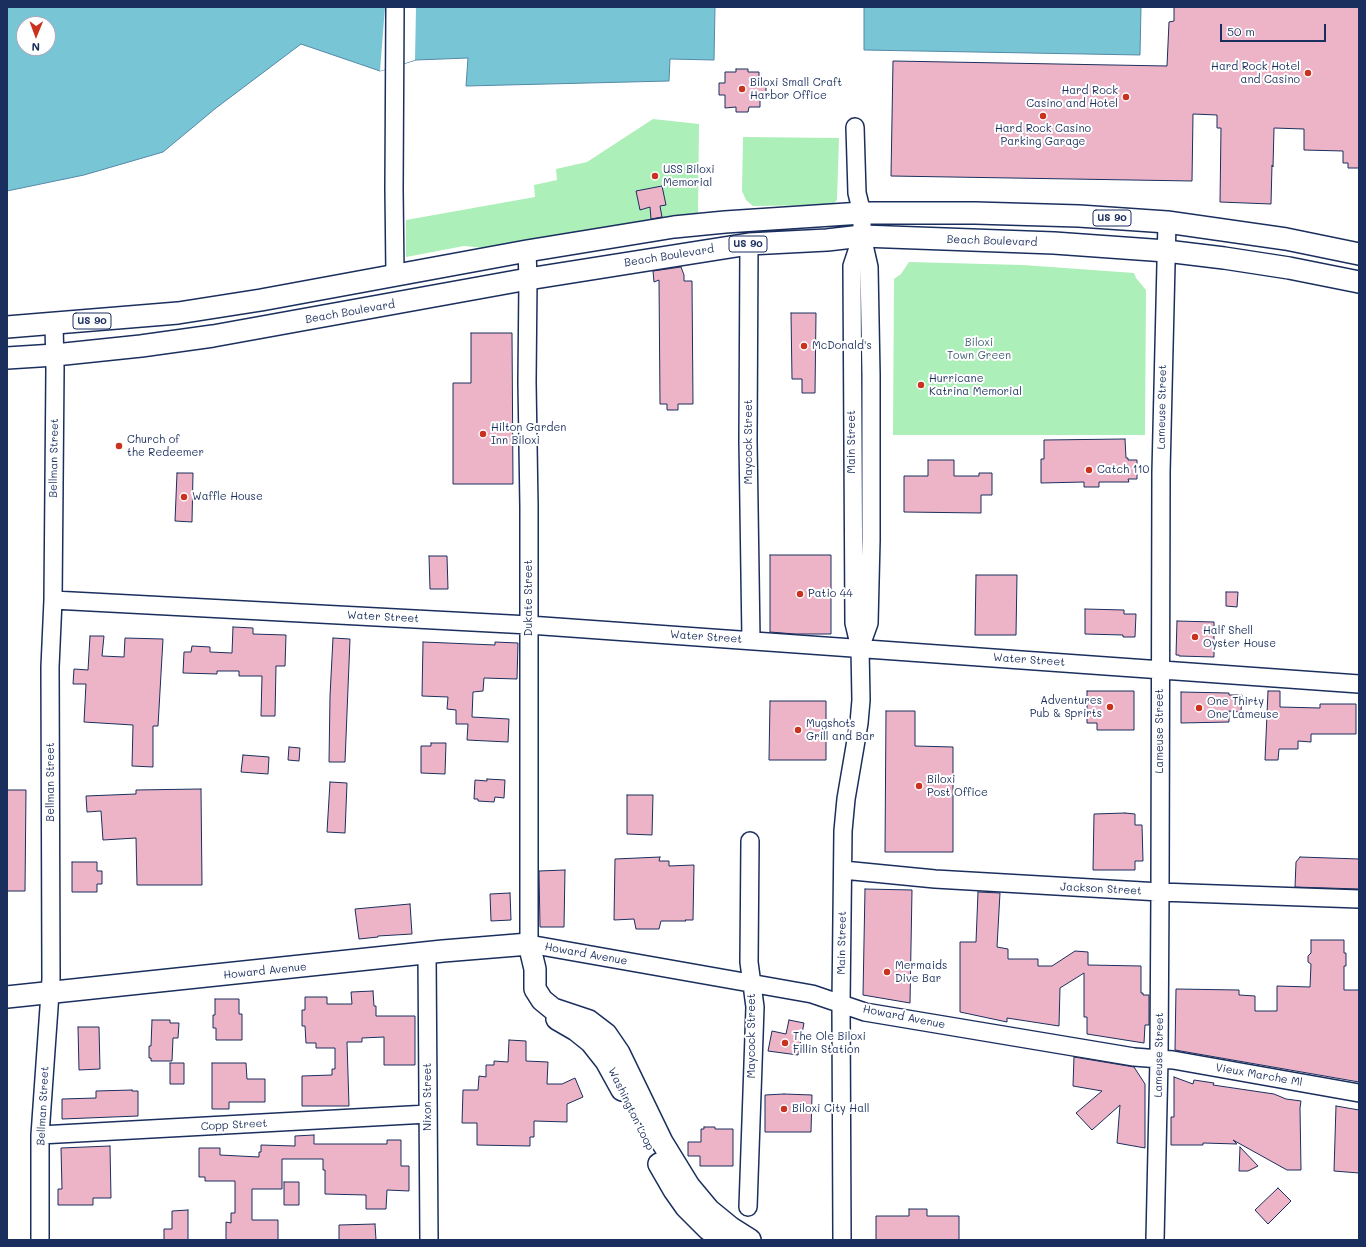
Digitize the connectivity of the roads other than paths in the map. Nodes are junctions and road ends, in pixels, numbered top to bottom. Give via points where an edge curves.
1 (395, 7) edge
2 (855, 127) dead end
3 (862, 213) junction
4 (1167, 222) junction
5 (862, 236) junction
6 (749, 244) junction
7 (527, 251) junction
8 (1166, 251) junction
9 (1359, 254) edge
10 (396, 275) junction
11 (528, 279) junction
12 (1359, 282) edge
13 (54, 324) junction
14 (7, 327) edge
15 (55, 355) junction
16 (7, 358) edge
17 (53, 600) junction
18 (529, 625) junction
19 (751, 640) junction
20 (860, 648) junction
21 (1160, 670) junction
22 (1359, 684) edge
23 (750, 841) dead end
24 (843, 870) junction
25 (1160, 892) junction
26 (1359, 899) edge
27 (529, 944) junction
28 (427, 953) junction
29 (752, 983) junction
30 (50, 994) junction
31 (7, 998) edge
32 (841, 1003) junction
33 (1159, 1059) junction
34 (1359, 1093) edge
35 (428, 1114) junction
36 (40, 1135) junction
37 (655, 1144) junction
38 (748, 1207) dead end
39 (40, 1240) edge
40 (429, 1240) edge
41 (722, 1240) edge
42 (750, 1240) edge
43 (842, 1240) edge
44 (1155, 1240) edge

1 - 10 street
2 - 3 street, Main Street via 856,194
3 - 4 main road, US 90 via 1079,216
3 - 5 street, Main Street
3 - 7 main road, US 90 via 674,227
4 - 8 street, Lameuse Street
4 - 9 main road, US 90 via 1286,239
5 - 6 main road, Beach Boulevard / US 90
5 - 8 main road, Beach Boulevard / US 90 via 1054,243
5 - 20 street, Main Street via 852,266 854,623
6 - 11 main road, Beach Boulevard / US 90
6 - 19 street, Maycock Street
7 - 10 main road, US 90
7 - 11 street, Dukate Street
8 - 12 main road, Beach Boulevard / US 90 via 1282,267
8 - 21 street, Lameuse Street
10 - 13 main road, US 90 via 178,313
11 - 15 main road, Beach Boulevard / US 90 via 213,336
11 - 18 street, Dukate Street
13 - 14 main road, US 90
13 - 15 street, Bellman Street
15 - 16 main road, Beach Boulevard / US 90
15 - 17 street, Bellman Street
17 - 18 street, Water Street
17 - 30 street, Bellman Street via 50,667
18 - 19 street, Water Street
18 - 27 street, Dukate Street
19 - 20 street, Water Street
20 - 21 street, Water Street
20 - 24 street, Main Street via 861,700 845,808
21 - 22 street, Water Street
21 - 25 street, Lameuse Street
23 - 29 street, Maycock Street via 749,962
24 - 25 street, Jackson Street via 935,879
24 - 32 street, Main Street
25 - 26 street, Jackson Street
25 - 33 street, Lameuse Street
27 - 28 main road, Howard Avenue
27 - 29 street, Howard Avenue
27 - 37 main road via 535,969 535,989 542,1000 554,1009 589,1021 606,1034 619,1053
28 - 30 main road, Howard Avenue
28 - 35 street, Nixon Street
29 - 32 street, Howard Avenue via 812,994
29 - 38 street, Maycock Street via 755,1007
30 - 31 main road, Howard Avenue
30 - 36 street, Bellman Street
32 - 33 street, Howard Avenue via 873,1013
32 - 43 street, Main Street
33 - 34 street, Vieux Marche Ml
33 - 44 street, Lameuse Street
35 - 36 street, Copp Street
35 - 40 street, Nixon Street
36 - 39 street, Bellman Street
37 - 41 main road, Washington Loop via 674,1190 708,1230
37 - 42 main road via 709,1210

